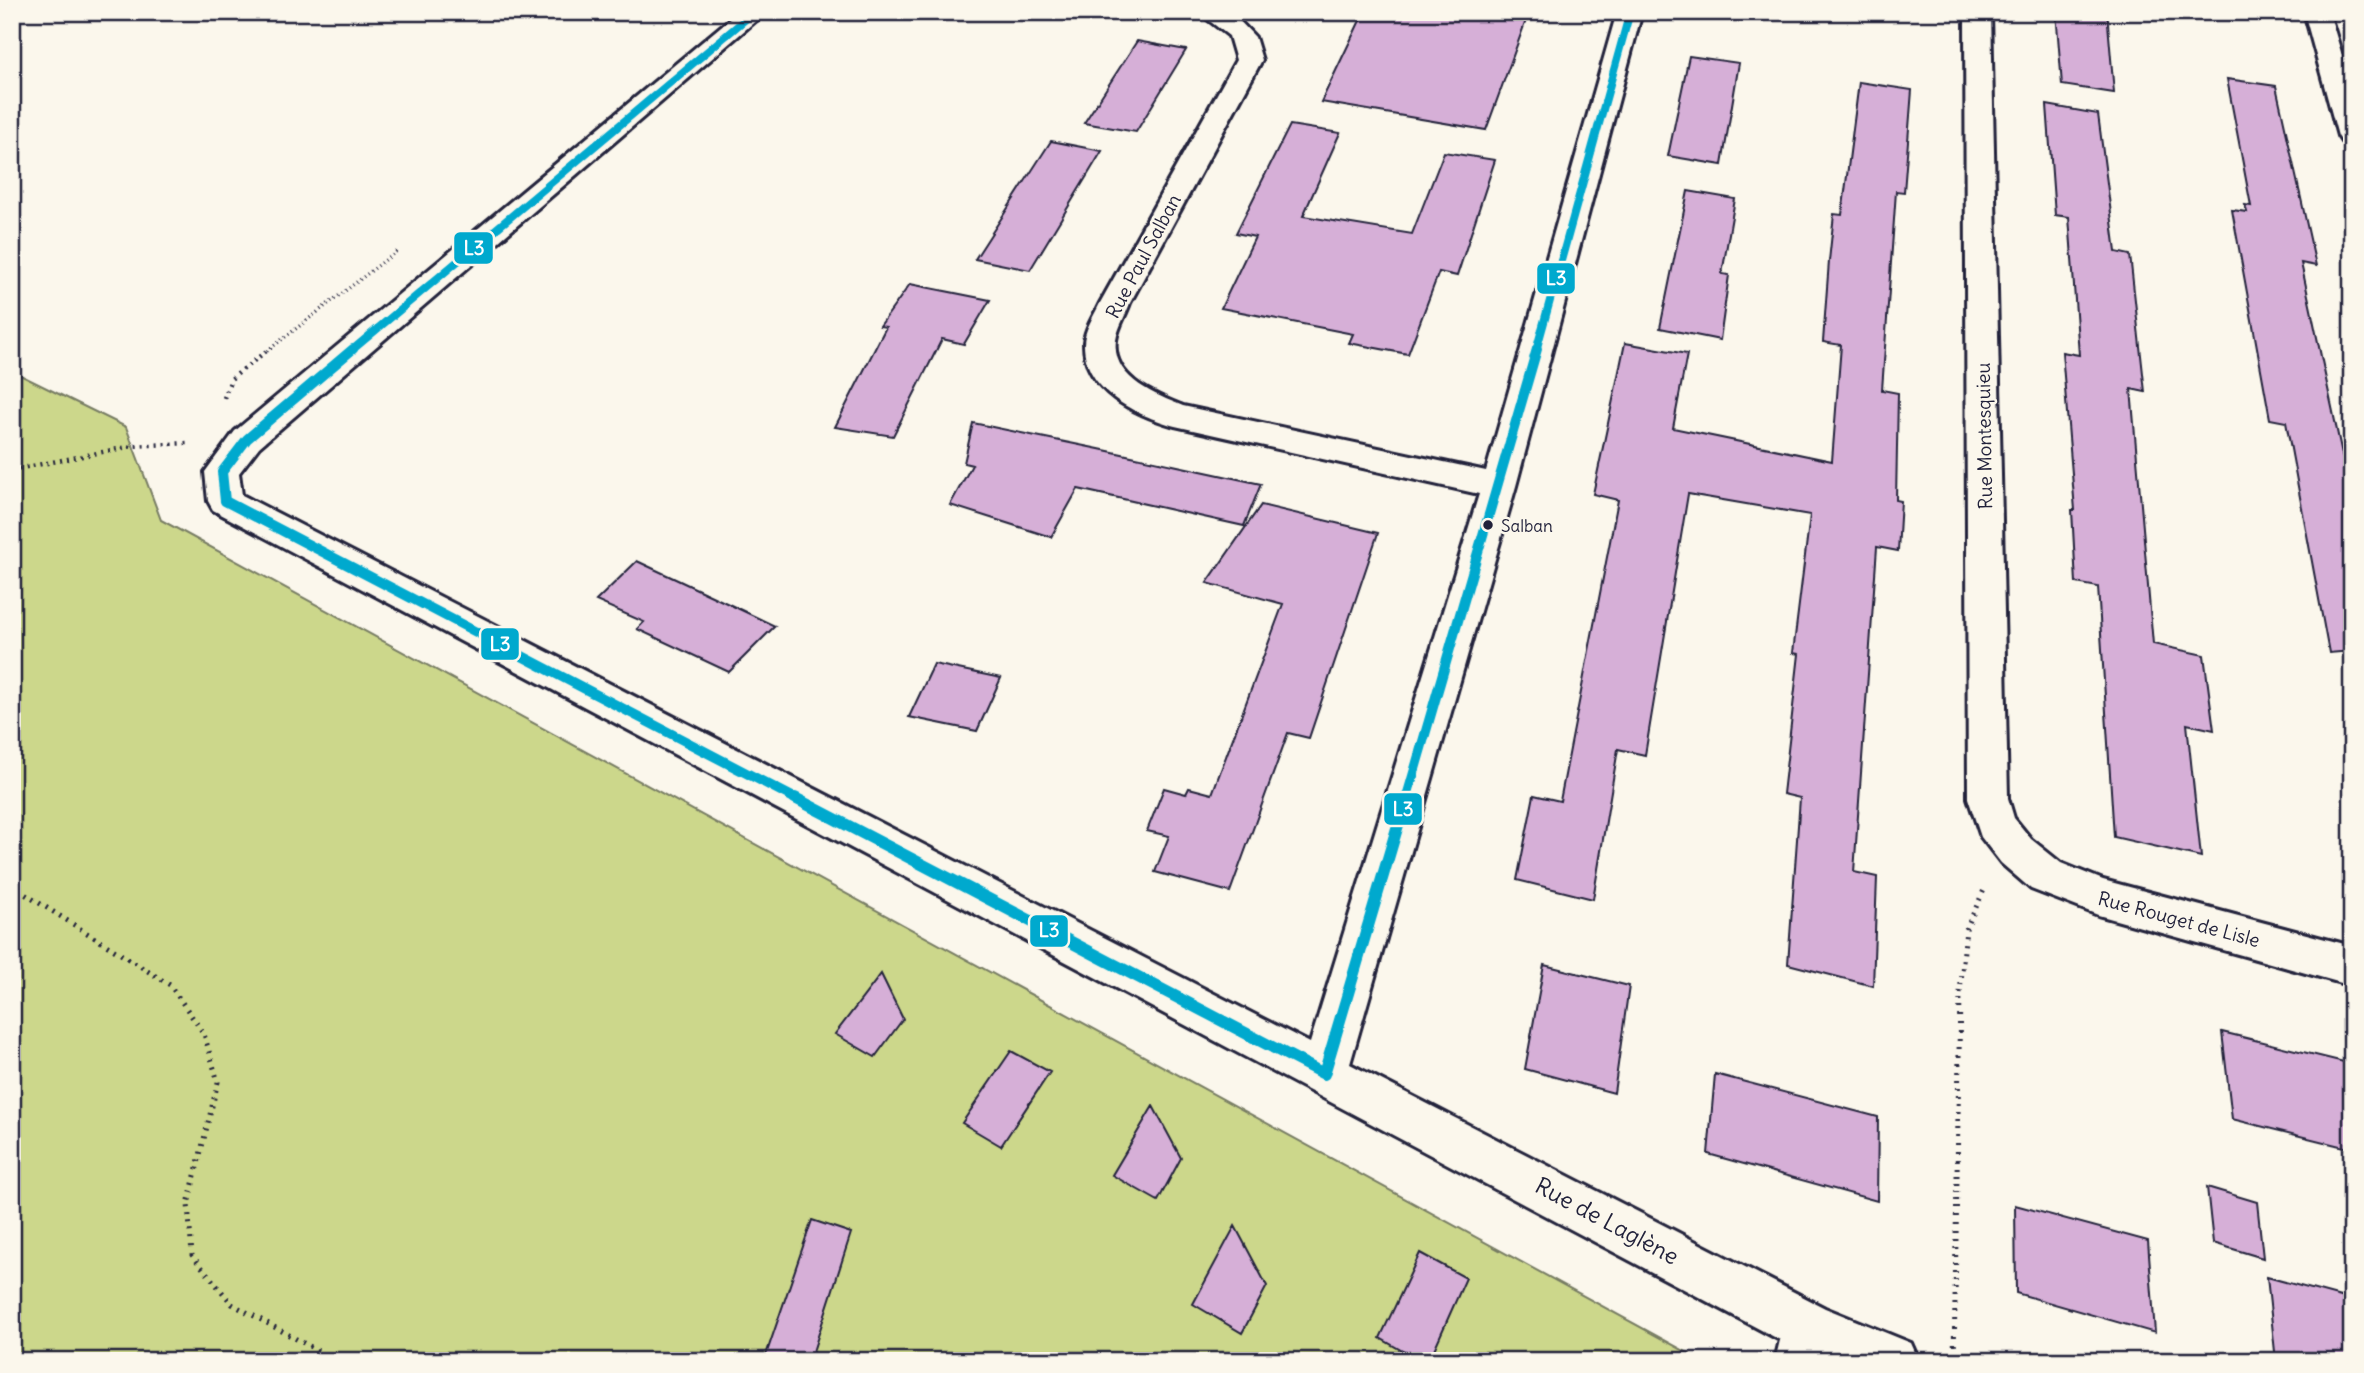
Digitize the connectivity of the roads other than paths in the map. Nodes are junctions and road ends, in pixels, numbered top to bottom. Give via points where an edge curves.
1 (754, 12) edge
2 (1210, 12) edge
3 (1630, 12) edge
4 (1978, 12) edge
5 (2316, 12) edge
6 (2352, 136) edge
7 (1499, 486) junction
8 (2016, 851) joint
9 (2352, 966) edge
10 (1324, 1074) junction
11 (1805, 1344) edge
12 (1893, 1361) edge

1 - 10 street, Rue de Laglène via 247,439 222,472 225,501
2 - 7 street, Rue Paul Salban via 1236,28 1247,42 1249,60 1115,303 1100,343 1109,376 1134,399 1175,415
3 - 7 street
4 - 8 street, Rue Montesquieu via 1988,799 1996,825
5 - 6 street
7 - 10 street
8 - 9 street, Rue Rouget de Lisle via 2046,876 2098,897
10 - 11 street, Rue de Laglène
11 - 12 street, Rue de Laglène

